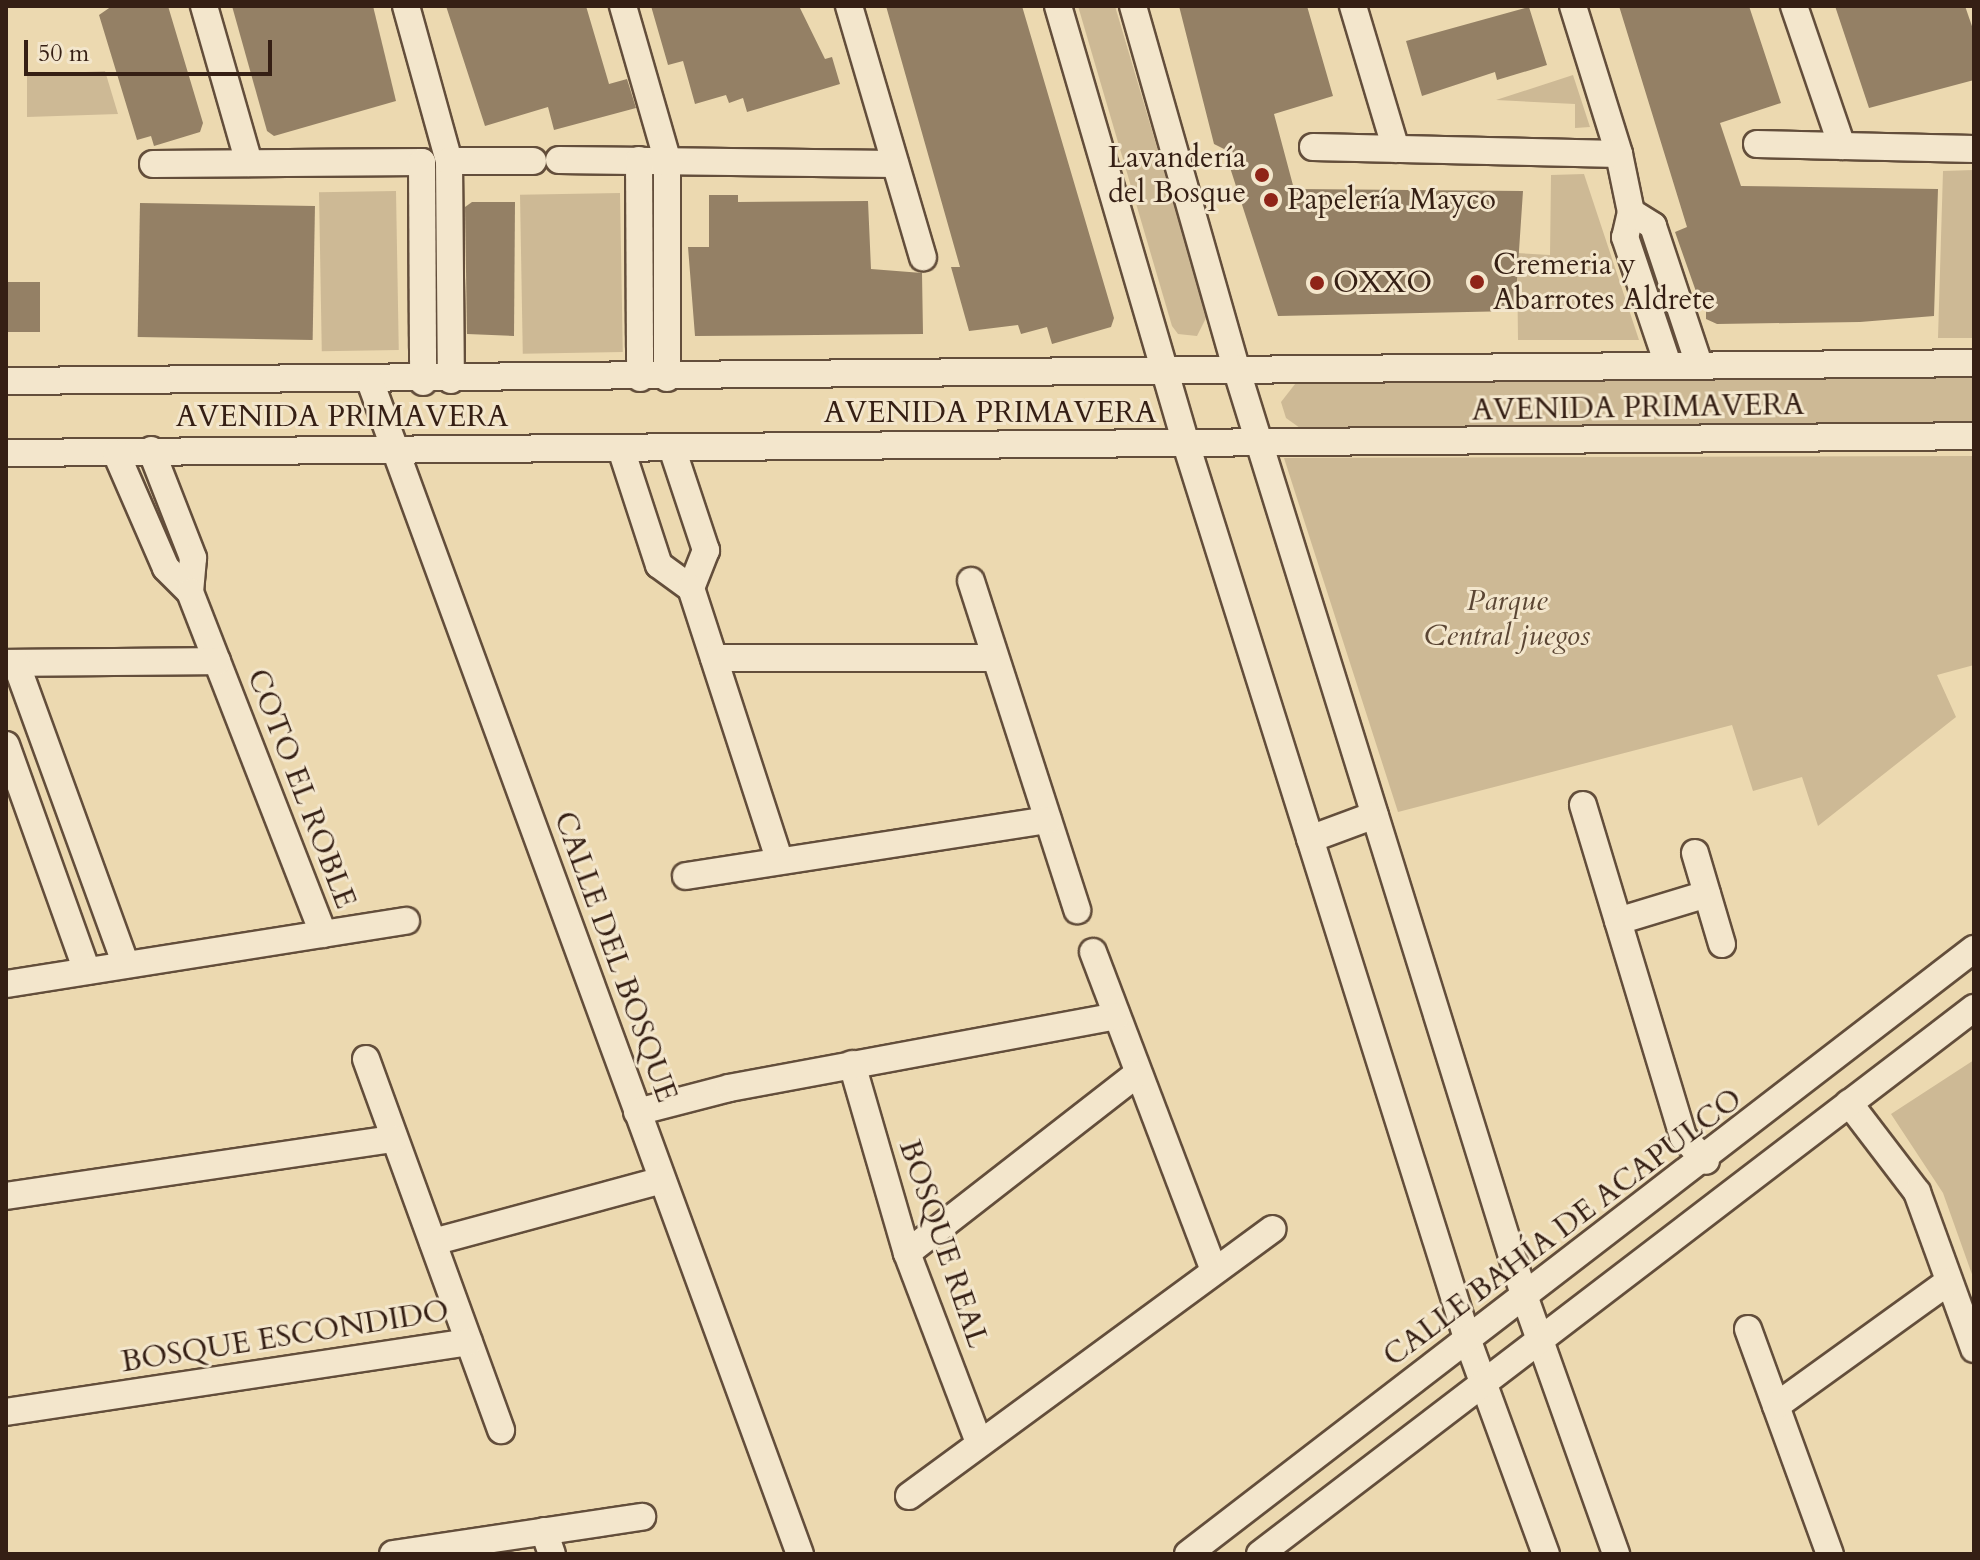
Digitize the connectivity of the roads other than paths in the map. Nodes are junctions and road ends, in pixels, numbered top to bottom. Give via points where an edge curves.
1 (204, 6) edge
2 (406, 6) edge
3 (623, 6) edge
4 (849, 6) edge
5 (1058, 6) edge
6 (1133, 6) edge
7 (1353, 6) edge
8 (1573, 6) edge
9 (1794, 6) edge
10 (1757, 144) dead end
11 (1842, 146) junction
12 (1313, 147) dead end
13 (1396, 149) junction
14 (1974, 149) edge
15 (1619, 154) junction
16 (667, 158) junction
17 (639, 160) junction
18 (449, 161) junction
19 (249, 163) junction
20 (153, 164) dead end
21 (895, 164) junction
22 (1631, 212) junction
23 (923, 257) dead end
24 (1974, 363) edge
25 (1699, 364) junction
26 (1668, 365) junction
27 (1236, 368) junction
28 (1163, 369) junction
29 (640, 378) junction
30 (667, 378) junction
31 (451, 380) junction
32 (6, 381) edge
33 (370, 381) junction
34 (423, 382) junction
35 (1974, 436) edge
36 (1259, 443) junction
37 (1186, 444) junction
38 (672, 448) junction
39 (621, 449) junction
40 (151, 450) junction
41 (398, 450) junction
42 (6, 453) edge
43 (116, 453) junction
44 (971, 581) dead end
45 (691, 588) junction
46 (190, 592) junction
47 (714, 658) junction
48 (994, 658) junction
49 (217, 661) junction
50 (11, 663) edge
51 (6, 745) edge
52 (1583, 805) dead end
53 (1375, 815) junction
54 (1048, 820) junction
55 (1310, 839) junction
56 (1695, 853) dead end
57 (779, 859) junction
58 (686, 876) dead end
59 (1707, 894) junction
60 (1077, 910) dead end
61 (406, 921) dead end
62 (1618, 921) junction
63 (323, 934) junction
64 (1722, 944) dead end
65 (1093, 952) dead end
66 (1973, 952) edge
67 (126, 965) junction
68 (87, 971) junction
69 (7, 984) edge
70 (1974, 1008) edge
71 (1116, 1016) junction
72 (366, 1059) dead end
73 (852, 1064) junction
74 (1137, 1074) junction
75 (1849, 1103) junction
76 (637, 1112) junction
77 (394, 1139) junction
78 (1706, 1161) junction
79 (659, 1181) junction
80 (6, 1196) edge
81 (1272, 1229) dead end
82 (433, 1242) junction
83 (907, 1253) junction
84 (1213, 1268) junction
85 (1949, 1281) junction
86 (1525, 1298) junction
87 (1748, 1329) dead end
88 (1540, 1339) junction
89 (1468, 1341) junction
90 (469, 1342) junction
91 (1974, 1349) edge
92 (1482, 1383) junction
93 (1776, 1406) junction
94 (6, 1412) edge
95 (501, 1430) dead end
96 (979, 1443) junction
97 (909, 1496) dead end
98 (642, 1517) dead end
99 (548, 1543) edge
100 (393, 1554) edge
101 (800, 1554) edge
102 (1188, 1554) edge
103 (1260, 1554) edge
104 (1546, 1554) edge
105 (1616, 1554) edge
106 (1830, 1554) edge

1 - 19 street
2 - 18 street
3 - 16 street
4 - 21 street
5 - 28 street
6 - 27 street
7 - 13 street
8 - 15 street
9 - 11 street
10 - 11 street
11 - 14 street
12 - 13 street
13 - 15 street
15 - 22 street
16 - 17 street
16 - 21 street
16 - 30 street
17 - 18 street
17 - 29 street
18 - 31 street
19 - 20 street
19 - 34 street via 422,162
21 - 23 street
22 - 25 street via 1653,226
22 - 26 street via 1625,237
24 - 25 street, AVENIDA PRIMAVERA
25 - 26 street, AVENIDA PRIMAVERA
26 - 27 street, AVENIDA PRIMAVERA
27 - 28 street, AVENIDA PRIMAVERA
27 - 36 street
28 - 30 street, AVENIDA PRIMAVERA
28 - 37 street
29 - 30 street, AVENIDA PRIMAVERA
29 - 31 street, AVENIDA PRIMAVERA
31 - 34 street, AVENIDA PRIMAVERA
32 - 33 street, AVENIDA PRIMAVERA
33 - 34 street, AVENIDA PRIMAVERA
33 - 41 street, CALLE DEL BOSQUE
35 - 36 street, AVENIDA PRIMAVERA
36 - 37 street, AVENIDA PRIMAVERA
36 - 53 street
37 - 38 street, AVENIDA PRIMAVERA
37 - 55 street
38 - 39 street, AVENIDA PRIMAVERA
38 - 45 street via 706,550
39 - 41 street, AVENIDA PRIMAVERA
39 - 45 street via 659,565
40 - 41 street, AVENIDA PRIMAVERA
40 - 43 street, AVENIDA PRIMAVERA
40 - 46 street, COTO EL ROBLE via 193,558
41 - 76 street, CALLE DEL BOSQUE
42 - 43 street, AVENIDA PRIMAVERA
43 - 46 street, COTO EL ROBLE via 166,568
44 - 48 street
45 - 47 street
46 - 49 street, COTO EL ROBLE
47 - 48 street
47 - 57 street
48 - 54 street
49 - 50 street
49 - 63 street, COTO EL ROBLE
50 - 67 street
51 - 68 street
52 - 62 street
53 - 55 street
53 - 86 street
54 - 57 street
54 - 60 street
55 - 89 street
56 - 59 street
57 - 58 street
59 - 62 street
59 - 64 street
61 - 63 street
62 - 78 street via 1683,1137
63 - 67 street, COTO EL ROBLE
65 - 71 street
66 - 78 street, CALLE BAHÍA DE ACAPULCO
67 - 68 street, COTO EL ROBLE
68 - 69 street, COTO EL ROBLE
70 - 75 street
71 - 73 street
71 - 74 street
72 - 77 street, BOSQUE ESCONDIDO
73 - 76 street
73 - 83 street, BOSQUE REAL
74 - 83 street
74 - 84 street
75 - 85 street via 1904,1168
75 - 88 street
76 - 79 street, CALLE DEL BOSQUE
77 - 80 street
77 - 82 street, BOSQUE ESCONDIDO
78 - 86 street, CALLE BAHÍA DE ACAPULCO
79 - 82 street
79 - 101 street, CALLE DEL BOSQUE
81 - 84 street
82 - 90 street, BOSQUE ESCONDIDO
83 - 96 street, BOSQUE REAL
84 - 96 street
85 - 91 street
85 - 93 street
86 - 88 street
86 - 89 street, CALLE BAHÍA DE ACAPULCO
87 - 93 street
88 - 92 street
88 - 105 street
89 - 92 street
89 - 102 street, CALLE BAHÍA DE ACAPULCO
90 - 94 street, BOSQUE ESCONDIDO
90 - 95 street
92 - 103 street
92 - 104 street
93 - 106 street
96 - 97 street
98 - 99 street
99 - 100 street

